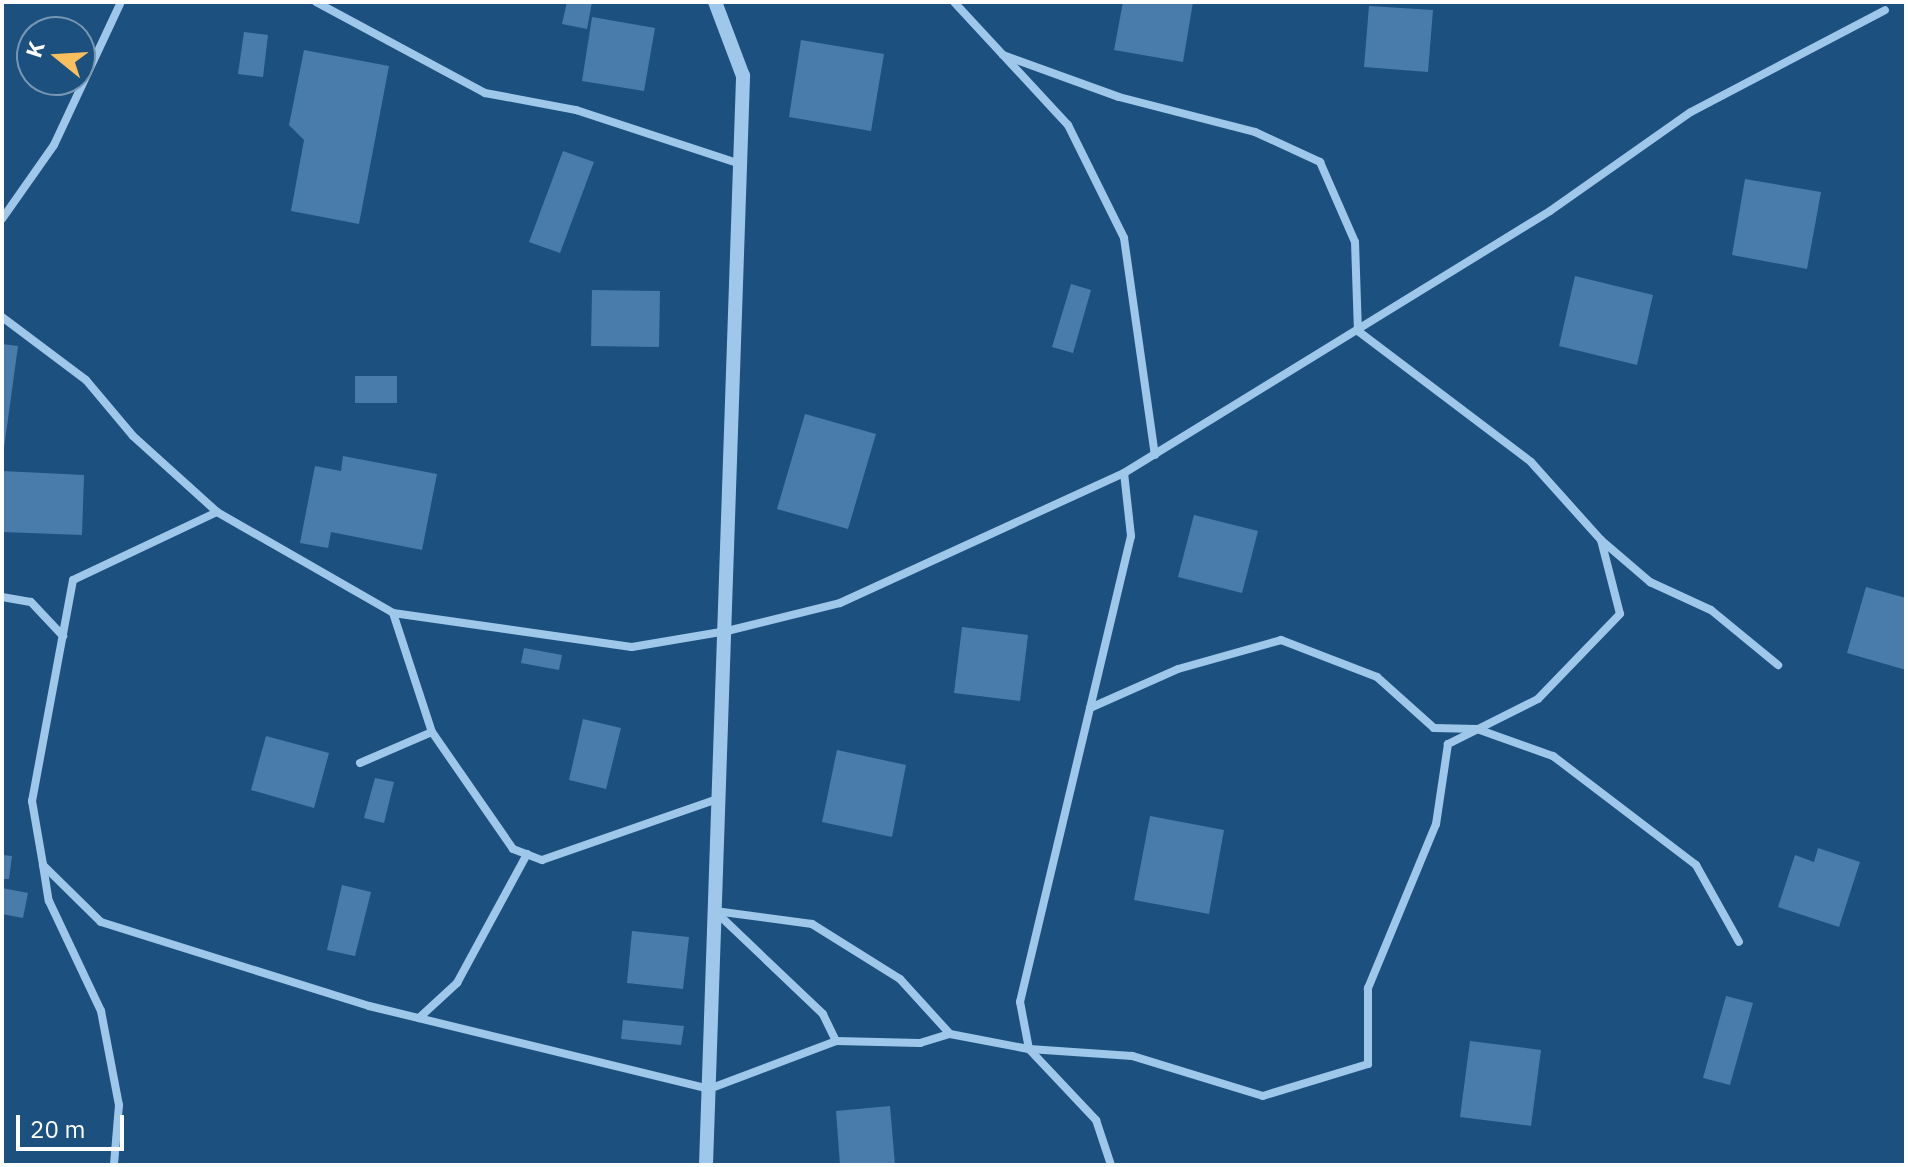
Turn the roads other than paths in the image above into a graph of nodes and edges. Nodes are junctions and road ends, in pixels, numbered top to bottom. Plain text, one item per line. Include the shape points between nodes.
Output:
1 (121, 2) edge
2 (316, 2) edge
3 (715, 2) edge
4 (954, 2) edge
5 (1885, 10) dead end
6 (1003, 55) junction
7 (740, 164) junction
8 (2, 219) edge
9 (2, 317) edge
10 (1358, 331) junction
11 (1155, 455) junction
12 (1124, 473) junction
13 (217, 512) junction
14 (1601, 540) junction
15 (2, 597) edge
16 (393, 613) junction
17 (727, 631) junction
18 (63, 636) junction
19 (1778, 665) dead end
20 (1090, 708) junction
21 (1477, 729) junction
22 (432, 732) junction
23 (360, 763) dead end
24 (722, 797) junction
25 (527, 854) junction
26 (43, 865) junction
27 (715, 911) junction
28 (1739, 942) dead end
29 (419, 1018) junction
30 (950, 1034) junction
31 (836, 1041) junction
32 (1029, 1049) junction
33 (709, 1089) junction
34 (114, 1165) edge
35 (706, 1165) edge
36 (1111, 1165) edge

1 - 8 street via 54,145
2 - 7 street via 485,93 576,110
3 - 7 street via 743,76
4 - 6 street
5 - 10 street via 1691,112 1550,211
6 - 10 street via 1119,97 1255,132 1320,162 1355,242
6 - 11 street via 1068,125 1124,238
7 - 17 street
9 - 13 street via 86,380 133,436
10 - 11 street
10 - 14 street via 1531,462
11 - 12 street
12 - 17 street via 840,603
12 - 20 street via 1131,536
13 - 16 street
13 - 18 street via 73,580
14 - 19 street via 1650,582 1711,610
14 - 21 street via 1620,614 1538,699
15 - 18 street via 31,602
16 - 17 street via 632,647
16 - 22 street
17 - 24 street
18 - 26 street via 32,801
20 - 21 street via 1178,669 1281,640 1377,677 1434,728
20 - 32 street via 1020,1002
21 - 28 street via 1553,756 1696,865
21 - 32 street via 1448,744 1436,824 1368,988 1368,1064 1263,1096 1132,1056
22 - 23 street
22 - 25 street via 513,849
24 - 25 street via 542,860
24 - 27 street
25 - 29 street via 457,983
26 - 29 street via 101,922
26 - 34 street via 49,901 101,1011 119,1105
27 - 30 street via 812,924 900,979
27 - 31 street via 823,1014
27 - 33 street
29 - 33 street
30 - 31 street via 920,1043
30 - 32 street
31 - 33 street
32 - 36 street via 1096,1120
33 - 35 street

